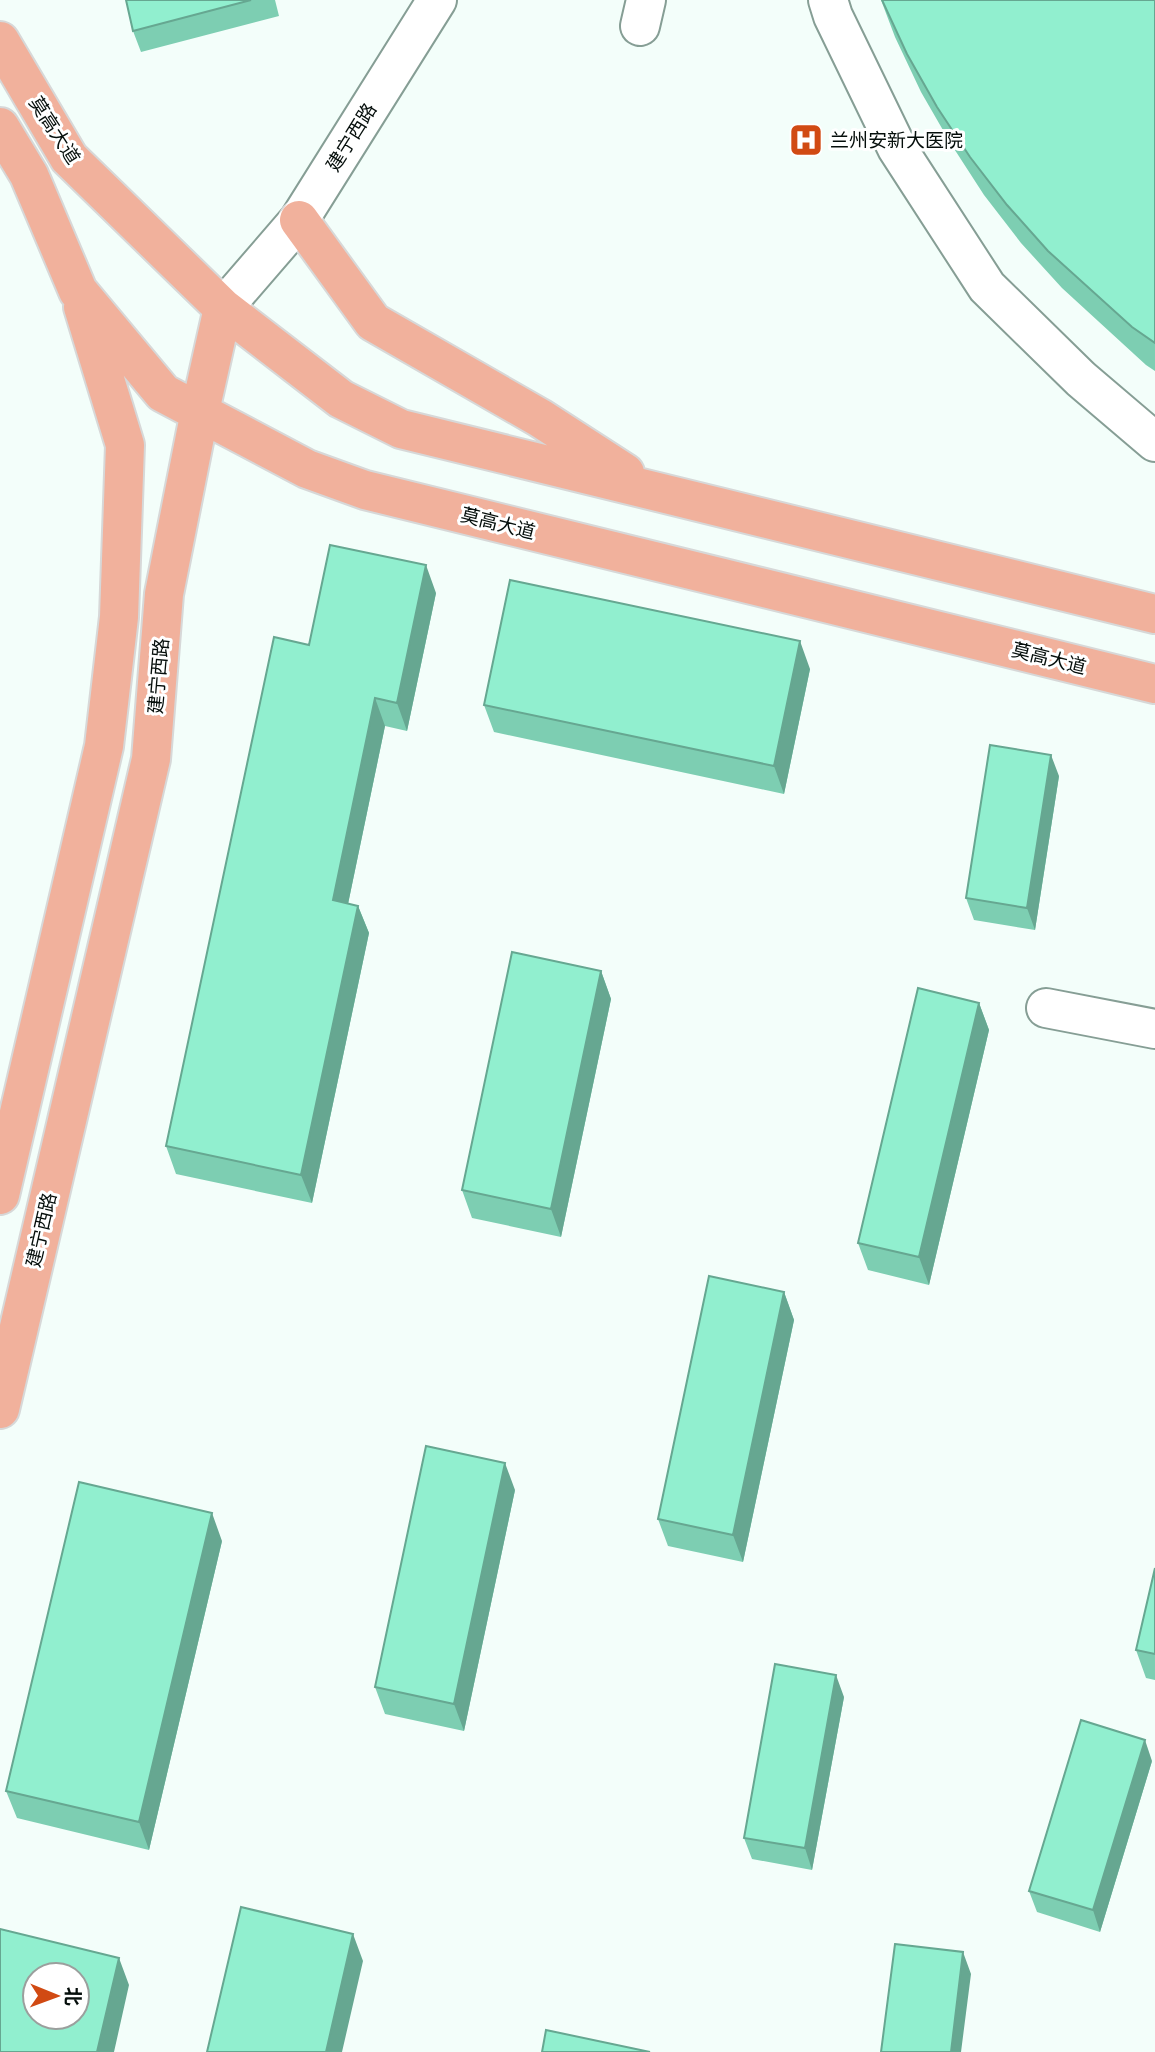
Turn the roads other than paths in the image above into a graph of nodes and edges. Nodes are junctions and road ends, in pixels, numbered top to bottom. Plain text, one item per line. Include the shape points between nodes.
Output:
1 (437, 0) edge
2 (828, 0) edge
3 (0, 41) edge
4 (0, 127) edge
5 (299, 220) junction
6 (78, 291) junction
7 (223, 308) junction
8 (163, 393) junction
9 (200, 411) junction
10 (1155, 442) edge
11 (125, 445) junction
12 (650, 490) junction
13 (1155, 614) edge
14 (1155, 684) edge
15 (1046, 1009) dead end
16 (1155, 1029) edge
17 (0, 1195) edge
18 (0, 1409) edge

1 - 5 street, 建宁西路
2 - 10 street via 897,148 987,287 1081,379
3 - 7 main road, 莫高大道 via 69,158
4 - 6 main road, 莫高大道 via 29,175
5 - 7 street, 建宁西路
5 - 12 main road via 373,322 540,418
6 - 8 main road, 莫高大道
6 - 11 main road
7 - 8 main road
7 - 9 main road, 建宁西路
7 - 12 main road, 莫高大道 via 341,399 401,429
8 - 9 main road, 莫高大道
8 - 11 main road
9 - 14 main road, 莫高大道 via 307,469 365,490
9 - 18 main road, 建宁西路 via 164,594 151,759
11 - 17 main road via 119,617 104,746
12 - 13 main road, 莫高大道
15 - 16 street

